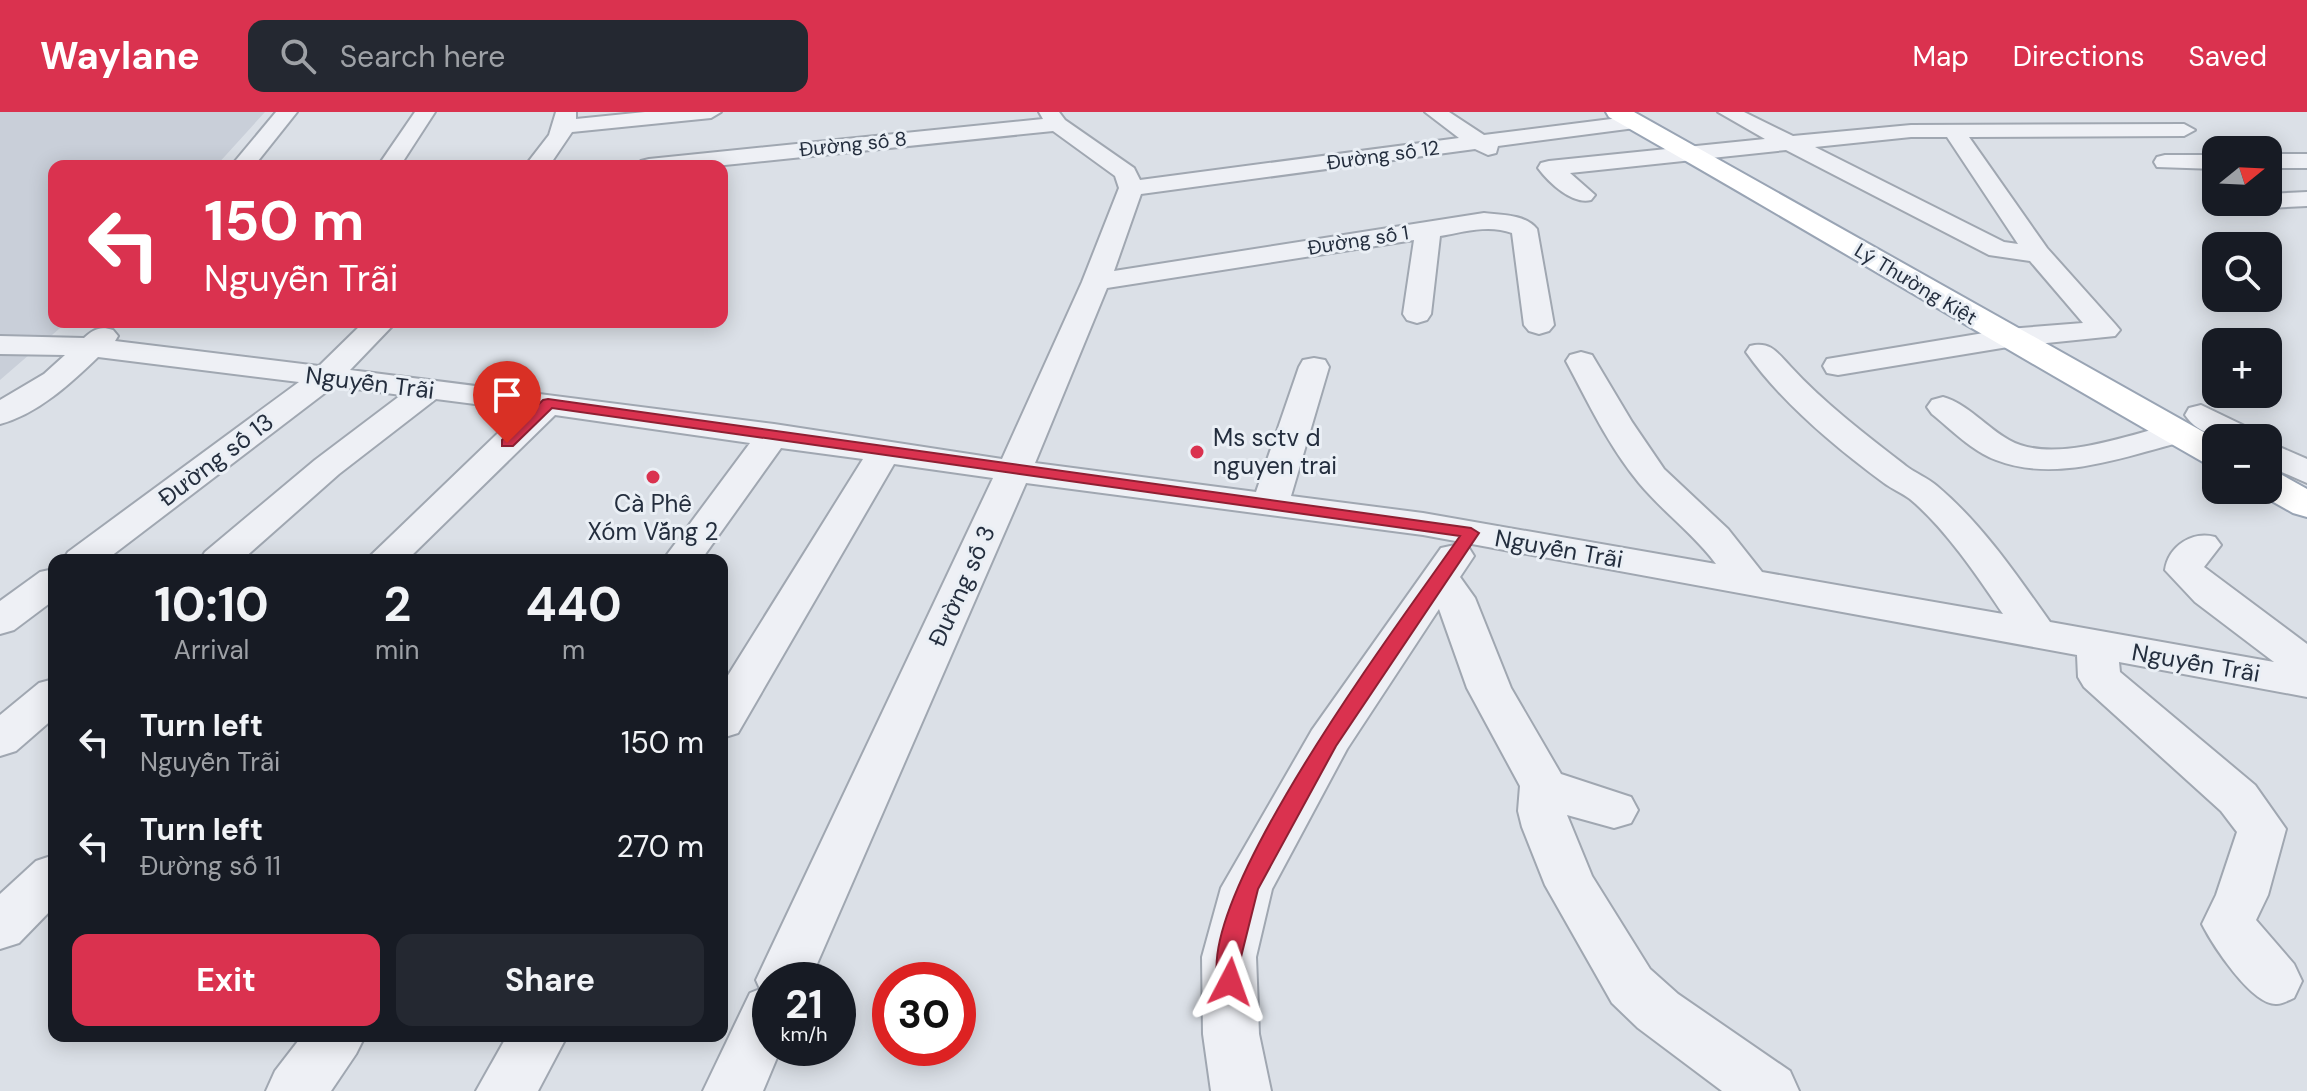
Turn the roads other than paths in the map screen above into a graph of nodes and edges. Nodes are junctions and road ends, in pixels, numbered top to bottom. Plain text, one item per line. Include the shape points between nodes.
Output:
1 (287, 112) edge
2 (425, 112) edge
3 (711, 112) edge
4 (1435, 112) edge
5 (1728, 112) edge
6 (1869, 112) edge
7 (2154, 112) edge
8 (1626, 117) edge
9 (1053, 118) edge
10 (1825, 118) dead end
11 (565, 119) edge
12 (1581, 128) junction
13 (1911, 131) junction
14 (1954, 132) junction
15 (1864, 137) junction
16 (1479, 141) junction
17 (1788, 142) junction
18 (1616, 149) dead end
19 (1689, 152) junction
20 (1500, 157) dead end
21 (247, 160) edge
22 (393, 160) edge
23 (542, 160) edge
24 (700, 160) edge
25 (2282, 161) edge
26 (2307, 161) edge
27 (2165, 162) dead end
28 (2202, 162) edge
29 (1131, 188) junction
30 (1583, 195) dead end
31 (2307, 199) edge
32 (2282, 200) edge
33 (1917, 207) junction
34 (1428, 229) junction
35 (2038, 254) junction
36 (1096, 282) junction
37 (1417, 314) dead end
38 (1539, 325) dead end
39 (375, 328) edge
40 (104, 334) edge
41 (2008, 338) junction
42 (0, 345) edge
43 (1761, 352) dead end
44 (1581, 361) dead end
45 (1838, 366) dead end
46 (1314, 367) dead end
47 (325, 378) junction
48 (428, 390) junction
49 (548, 404) junction
50 (1943, 407) dead end
51 (0, 414) edge
52 (2189, 424) junction
53 (2202, 427) edge
54 (774, 434) junction
55 (2202, 438) edge
56 (885, 451) junction
57 (2282, 460) edge
58 (1014, 471) junction
59 (2307, 473) edge
60 (2282, 491) edge
61 (1270, 504) junction
62 (2307, 505) edge
63 (1471, 533) junction
64 (2202, 545) dead end
65 (90, 554) edge
66 (226, 554) edge
67 (391, 554) edge
68 (686, 554) edge
69 (1440, 577) junction
70 (1751, 584) junction
71 (48, 585) edge
72 (0, 621) edge
73 (2038, 636) junction
74 (2097, 646) junction
75 (2307, 665) edge
76 (2307, 682) edge
77 (48, 699) edge
78 (728, 712) edge
79 (0, 740) edge
80 (1544, 786) junction
81 (1614, 810) dead end
82 (48, 881) edge
83 (0, 927) edge
84 (791, 962) edge
85 (2275, 981) dead end
86 (332, 1042) edge
87 (535, 1042) edge
88 (752, 1049) edge
89 (296, 1091) edge
90 (506, 1091) edge
91 (733, 1091) edge
92 (1241, 1091) edge
93 (1769, 1091) edge

1 - 21 street
2 - 22 street
3 - 11 street
4 - 16 street
5 - 17 street
6 - 13 street
7 - 14 street via 2192,134
8 - 12 street, Đường số 12
8 - 19 main road, Lý Thường Kiệt
9 - 24 street, Đường số 8
9 - 29 street via 1126,173
10 - 15 street
11 - 23 street via 555,146
12 - 16 street, Đường số 12
12 - 18 street
13 - 14 street
13 - 15 street
14 - 35 street
15 - 17 street
15 - 33 street via 1883,148
16 - 20 street
16 - 29 street, Đường số 12
17 - 19 street
17 - 33 street
19 - 30 street via 1548,169
19 - 41 main road, Lý Thường Kiệt
25 - 26 street
27 - 28 street
29 - 36 street, Đường số 3
31 - 32 street
33 - 35 street via 1998,249
34 - 36 street, Đường số 1
34 - 37 street
34 - 38 street, Đường số 1 via 1484,221 1522,226
35 - 41 street via 2105,330
36 - 58 street, Đường số 3
39 - 47 street, Đường số 13
40 - 42 street, Nguyễn Trãi
40 - 47 street, Nguyễn Trãi
40 - 51 street via 55,381
41 - 45 street
41 - 52 main road, Lý Thường Kiệt
43 - 73 street via 1832,423 1923,492 1986,560
44 - 70 street via 1652,476 1715,537
46 - 61 street
47 - 48 street, Nguyễn Trãi
47 - 65 street, Đường số 13
48 - 49 street, Nguyễn Trãi
48 - 66 street
49 - 54 street, Nguyễn Trãi
49 - 67 street
50 - 52 street via 1999,448 2028,458 2076,456
52 - 53 street
52 - 55 main road, Lý Thường Kiệt
54 - 56 street, Nguyễn Trãi
54 - 68 street
56 - 58 street, Nguyễn Trãi
56 - 78 street
57 - 59 street
58 - 61 street, Nguyễn Trãi
58 - 84 street, Đường số 3
60 - 62 main road
61 - 63 street, Nguyễn Trãi
63 - 69 street
63 - 70 street, Nguyễn Trãi
64 - 75 street via 2184,570
69 - 80 street via 1455,598 1489,688
69 - 92 street via 1328,742 1247,888 1229,957 1231,1034
70 - 73 street, Nguyễn Trãi
71 - 72 street
73 - 74 street, Nguyễn Trãi
74 - 76 street, Nguyễn Trãi
74 - 85 street via 2099,677 2238,798 2262,829 2228,924
77 - 79 street
80 - 81 street
80 - 93 street via 1542,811 1565,871 1631,986
82 - 83 street
86 - 89 street
87 - 90 street
88 - 91 street

